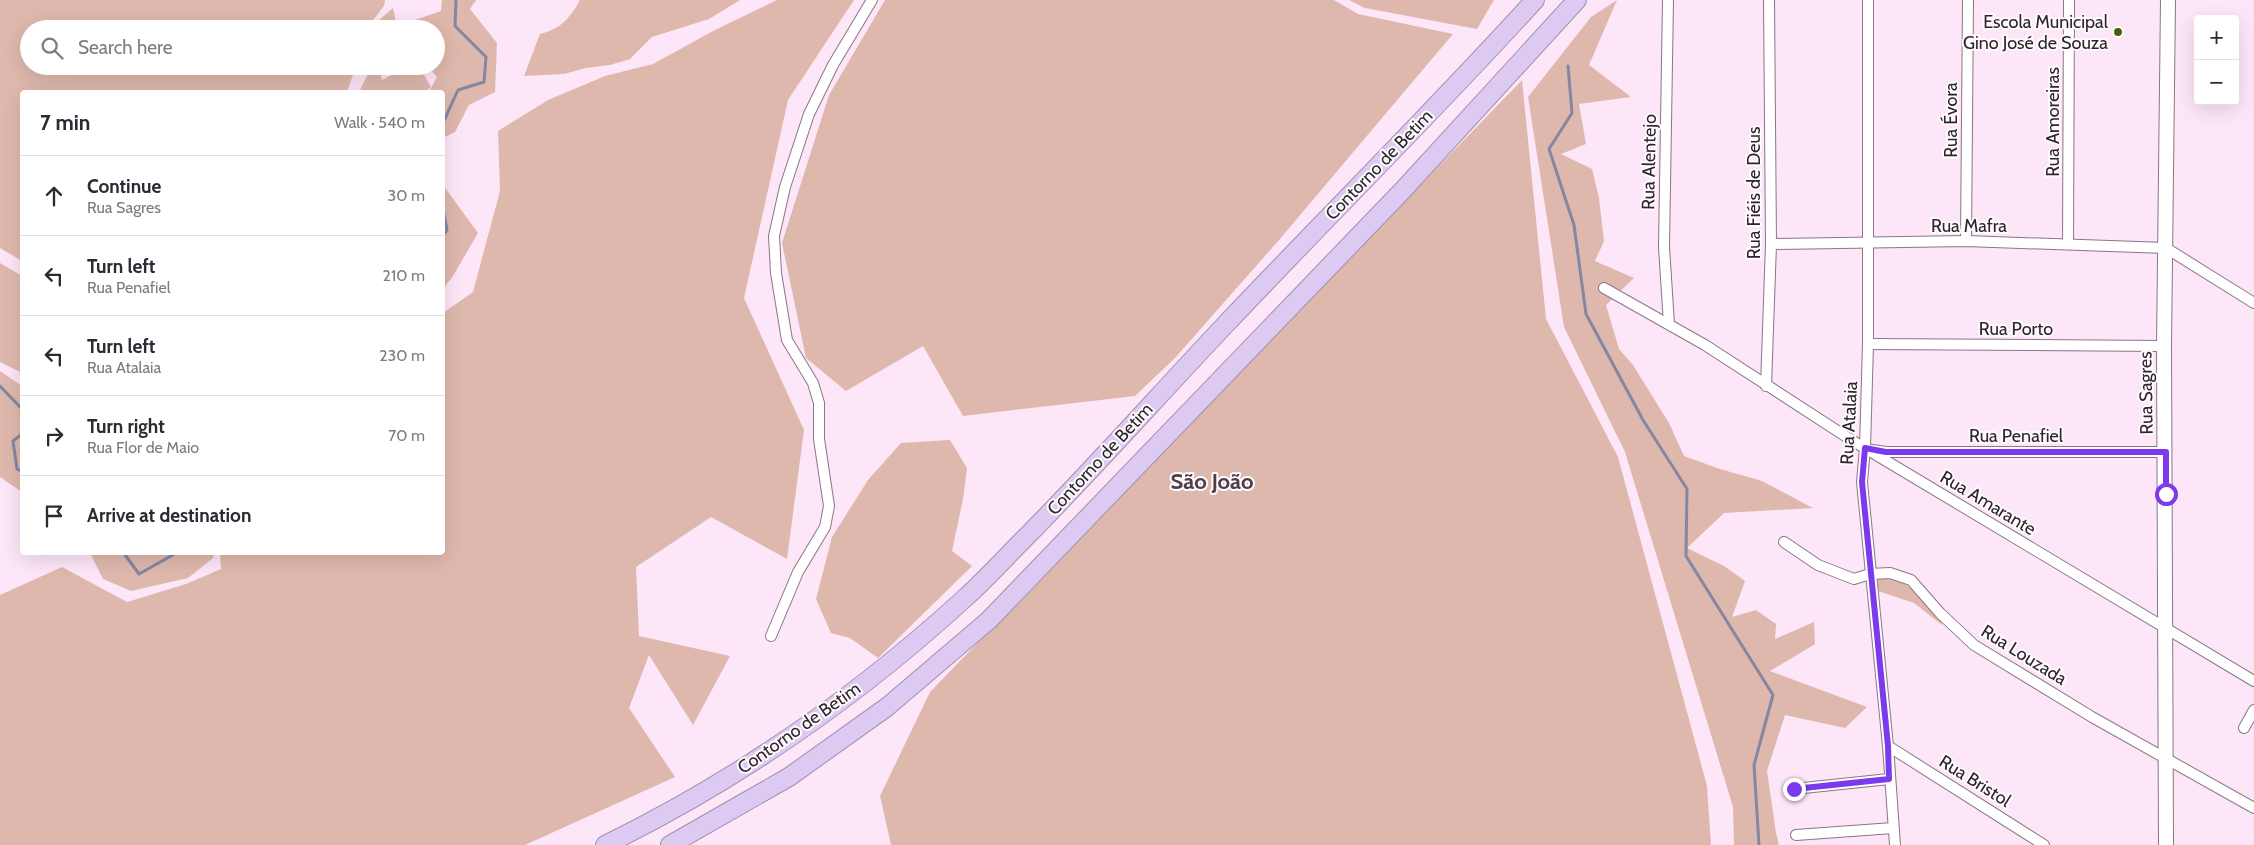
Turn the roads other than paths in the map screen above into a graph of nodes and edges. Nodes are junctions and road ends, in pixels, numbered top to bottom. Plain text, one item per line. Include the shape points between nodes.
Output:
1 (872, 0) edge
2 (1535, 0) edge
3 (1577, 0) edge
4 (1668, 0) edge
5 (1769, 0) edge
6 (1868, 0) edge
7 (1968, 0) edge
8 (2069, 0) edge
9 (2168, 0) edge
10 (1966, 241) junction
11 (1867, 243) junction
12 (1771, 244) junction
13 (2068, 244) junction
14 (2166, 248) junction
15 (1604, 288) dead end
16 (2254, 303) edge
17 (1669, 324) junction
18 (1868, 344) junction
19 (2164, 346) junction
20 (1766, 386) junction
21 (1865, 448) junction
22 (2166, 452) junction
23 (1784, 542) dead end
24 (1870, 574) junction
25 (2164, 627) junction
26 (771, 636) dead end
27 (2254, 681) edge
28 (2254, 710) edge
29 (2244, 728) dead end
30 (1888, 746) junction
31 (2165, 758) junction
32 (1889, 779) junction
33 (1794, 789) dead end
34 (2254, 808) edge
35 (1893, 828) junction
36 (2025, 832) junction
37 (1796, 835) dead end
38 (605, 845) edge
39 (670, 845) edge
40 (1894, 845) edge
41 (2026, 845) edge
42 (2044, 845) edge
43 (2166, 845) edge

1 - 26 street via 833,65 809,114 785,187 774,236 776,273 787,340 813,383 819,403 819,439 830,506 824,527 798,572
2 - 38 highway, Contorno de Betim via 966,597 864,684 768,752 656,820
3 - 39 highway, Contorno de Betim via 1396,197 989,620 887,707 789,777
4 - 17 street, Rua Alentejo via 1664,247
5 - 12 street, Rua Fiéis de Deus
6 - 11 street, Rua Atalaia
7 - 10 street, Rua Évora
8 - 13 street, Rua Amoreiras
9 - 14 street, Rua Sagres
10 - 11 street, Rua Mafra
10 - 13 street, Rua Mafra
11 - 12 street, Rua Mafra
11 - 18 street, Rua Atalaia
12 - 20 street, Rua Fiéis de Deus
13 - 14 street, Rua Mafra
14 - 16 street
14 - 19 street, Rua Sagres
15 - 17 street, Rua Amarante
17 - 20 street, Rua Amarante
18 - 19 street, Rua Porto
18 - 21 street, Rua Atalaia
19 - 22 street, Rua Sagres
20 - 21 street, Rua Amarante
21 - 22 street, Rua Penafiel via 1886,452
21 - 24 street, Rua Atalaia via 1862,482
21 - 25 street, Rua Amarante
22 - 25 street, Rua Sagres
23 - 24 street, Rua Louzada via 1818,565 1854,579
24 - 30 street, Rua Atalaia
24 - 31 street, Rua Louzada via 1890,573 1911,580 1974,645
25 - 27 street, Rua Amarante
25 - 31 street, Rua Sagres
28 - 29 street
30 - 32 street, Rua Atalaia
30 - 36 street, Rua Bristol
31 - 34 street, Rua Louzada
31 - 43 street, Rua Sagres
32 - 33 street
32 - 35 street, Rua Atalaia
35 - 37 street
35 - 40 street, Rua Atalaia
36 - 41 street
36 - 42 street, Rua Bristol

